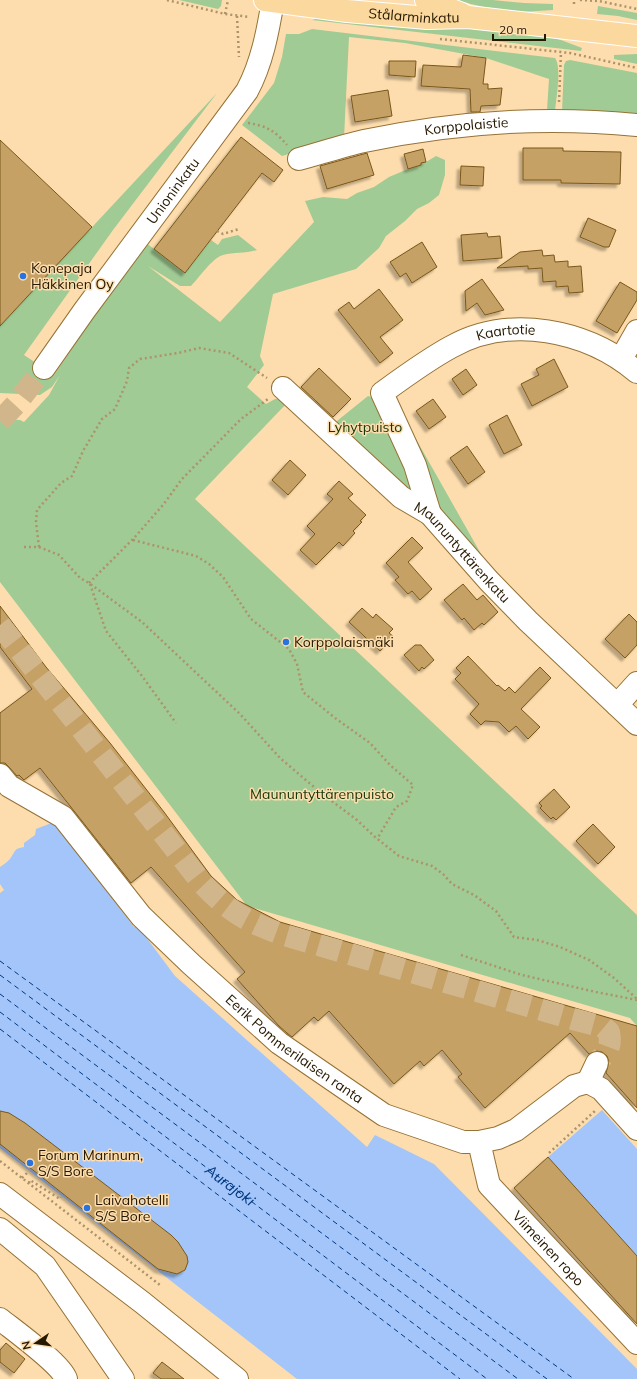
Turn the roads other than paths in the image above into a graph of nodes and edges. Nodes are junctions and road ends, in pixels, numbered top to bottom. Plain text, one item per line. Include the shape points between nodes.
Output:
1 (271, 0) edge
2 (426, 0) edge
3 (468, 17) junction
4 (637, 36) edge
5 (637, 125) edge
6 (299, 159) dead end
7 (637, 332) edge
8 (629, 366) edge
9 (44, 368) tunnel mouth
10 (283, 388) road end
11 (430, 514) junction
12 (637, 683) edge
13 (617, 705) junction
14 (637, 724) edge
15 (0, 775) edge
16 (637, 1128) edge
17 (479, 1142) junction
18 (0, 1194) edge
19 (0, 1230) edge
20 (0, 1320) edge
21 (637, 1343) edge
22 (66, 1379) edge
23 (123, 1379) edge
24 (237, 1379) edge

1 - 3 main road, Stålarminkatu via 347,11 427,18
1 - 9 street, Unioninkatu via 260,61 248,91
2 - 3 main road, Stålarminkatu
3 - 4 main road, Stålarminkatu
5 - 6 street, Korppolaistie via 558,120 506,121 399,134
7 - 8 street
8 - 11 street, Kaartotie via 580,339 528,330 501,331 481,334 452,346 382,393 415,465
10 - 11 street, Maununtyttärenkatu via 401,497
11 - 13 street, Maununtyttärenkatu via 534,627
12 - 13 street
13 - 14 street, Maununtyttärenkatu
15 - 17 street, Eerik Pommerilaisen ranta via 9,786 63,817 141,916 279,1043 384,1115 463,1142
16 - 17 street, Eerik Pommerilaisen ranta via 601,1089 593,1072 516,1130 498,1138
17 - 21 street, Viimeinen ropo via 489,1185
18 - 24 street via 143,1303
19 - 23 street via 45,1266
20 - 22 street via 47,1357

